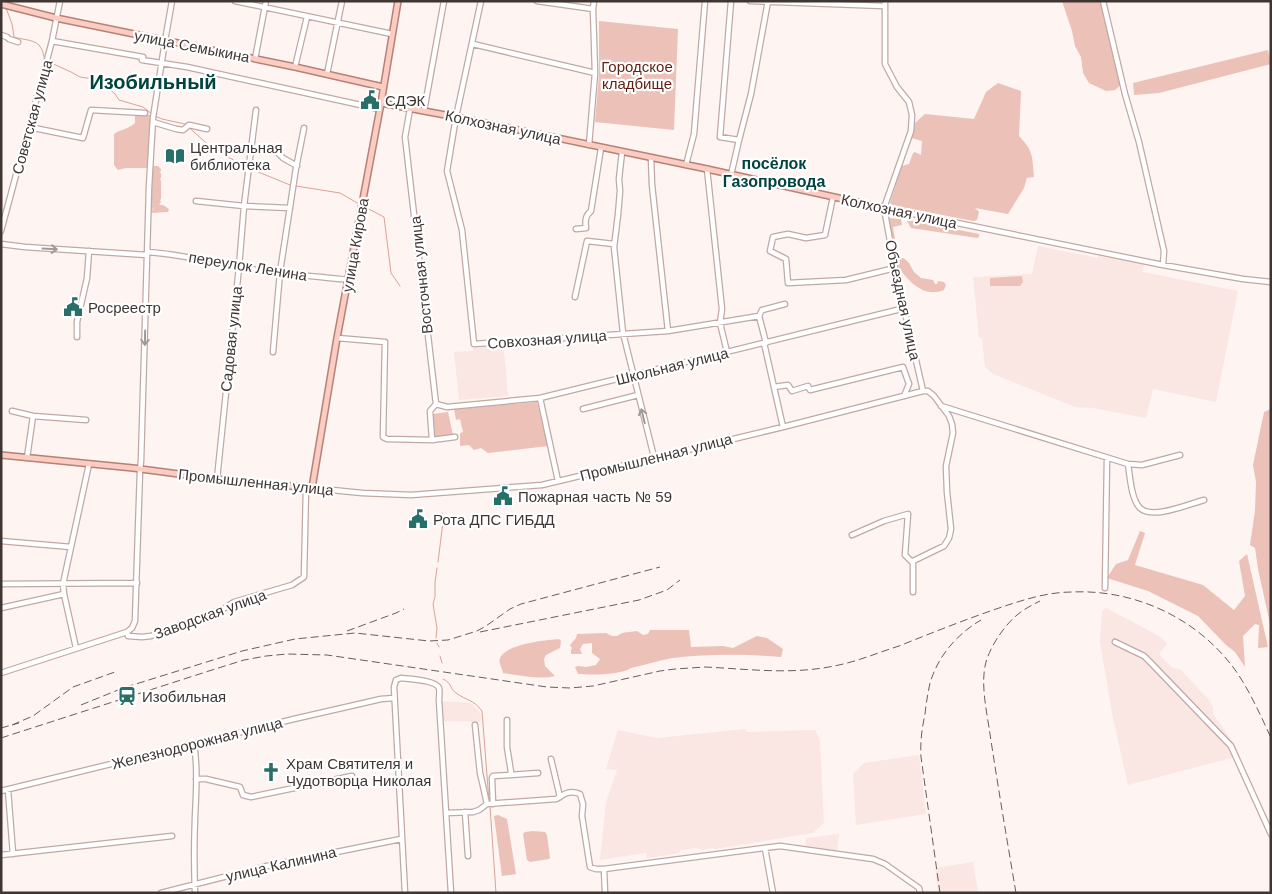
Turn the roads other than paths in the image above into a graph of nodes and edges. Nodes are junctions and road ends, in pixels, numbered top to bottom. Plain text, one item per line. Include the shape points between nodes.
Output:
1 (60, 1) edge
2 (172, 1) edge
3 (235, 1) edge
4 (342, 1) edge
5 (398, 1) edge
6 (444, 1) edge
7 (481, 1) edge
8 (537, 1) edge
9 (594, 1) edge
10 (705, 1) edge
11 (731, 1) edge
12 (750, 1) edge
13 (768, 1) edge
14 (1103, 1) edge
15 (781, 2) edge
16 (805, 2) edge
17 (846, 3) edge
18 (885, 3) edge
19 (1, 4) edge
20 (266, 4) edge
21 (593, 9) junction
22 (307, 17) junction
23 (56, 18) junction
24 (337, 22) junction
25 (392, 34) junction
26 (1, 35) edge
27 (52, 41) junction
28 (165, 41) junction
29 (18, 42) dead end
30 (473, 44) junction
31 (255, 58) junction
32 (162, 62) junction
33 (296, 67) junction
34 (595, 73) junction
35 (327, 74) junction
36 (383, 87) junction
37 (380, 106) junction
38 (410, 109) junction
39 (256, 110) dead end
40 (424, 111) junction
41 (145, 113) dead end
42 (456, 117) junction
43 (154, 118) junction
44 (30, 127) junction
45 (304, 128) dead end
46 (207, 129) dead end
47 (739, 140) junction
48 (589, 145) junction
49 (601, 148) junction
50 (277, 152) dead end
51 (622, 152) junction
52 (651, 158) junction
53 (686, 165) junction
54 (297, 166) junction
55 (708, 170) junction
56 (731, 175) junction
57 (833, 197) junction
58 (196, 201) dead end
59 (244, 206) junction
60 (290, 208) junction
61 (884, 208) junction
62 (576, 229) dead end
63 (1, 232) edge
64 (1, 244) edge
65 (614, 244) junction
66 (90, 251) junction
67 (147, 253) junction
68 (1163, 265) junction
69 (239, 267) junction
70 (896, 268) junction
71 (280, 272) junction
72 (349, 280) junction
73 (1271, 282) edge
74 (575, 297) dead end
75 (785, 304) dead end
76 (905, 308) junction
77 (760, 316) junction
78 (720, 324) junction
79 (668, 330) junction
80 (623, 333) junction
81 (77, 337) dead end
82 (337, 338) junction
83 (765, 343) junction
84 (272, 352) dead end
85 (727, 352) junction
86 (633, 375) junction
87 (774, 387) junction
88 (923, 391) junction
89 (638, 395) junction
90 (904, 396) junction
91 (540, 398) junction
92 (436, 404) junction
93 (941, 406) junction
94 (583, 409) dead end
95 (12, 411) dead end
96 (33, 416) junction
97 (86, 420) dead end
98 (782, 427) junction
99 (455, 437) dead end
100 (432, 440) junction
101 (1, 455) edge
102 (1180, 455) dead end
103 (654, 457) junction
104 (27, 458) junction
105 (1107, 458) junction
106 (89, 464) junction
107 (1128, 464) junction
108 (140, 470) junction
109 (217, 479) junction
110 (558, 481) junction
111 (309, 488) junction
112 (1204, 500) dead end
113 (852, 535) dead end
114 (1, 541) edge
115 (71, 547) junction
116 (913, 563) junction
117 (304, 578) joint
118 (137, 583) junction
119 (1, 584) edge
120 (64, 584) junction
121 (1105, 588) dead end
122 (913, 592) dead end
123 (64, 594) junction
124 (1, 608) edge
125 (127, 632) junction
126 (1115, 642) dead end
127 (76, 648) junction
128 (1, 673) edge
129 (394, 698) junction
130 (507, 720) dead end
131 (476, 725) dead end
132 (194, 744) junction
133 (551, 759) dead end
134 (538, 773) dead end
135 (510, 775) junction
136 (352, 776) dead end
137 (196, 779) junction
138 (8, 790) junction
139 (1, 791) edge
140 (560, 797) junction
141 (487, 804) junction
142 (493, 804) junction
143 (446, 812) junction
144 (465, 812) junction
145 (1271, 834) edge
146 (172, 836) dead end
147 (401, 838) junction
148 (765, 848) junction
149 (13, 854) junction
150 (1, 855) edge
151 (468, 856) dead end
152 (604, 870) junction
153 (195, 884) junction
154 (161, 893) edge
155 (195, 893) edge
156 (405, 893) edge
157 (451, 893) edge
158 (605, 893) edge
159 (772, 893) edge
160 (920, 893) edge

1 - 23 street, Советская улица
2 - 28 street
3 - 20 street
4 - 24 street
5 - 25 main road, улица Кирова
6 - 40 street
7 - 30 street
8 - 21 street
9 - 21 street
10 - 53 street via 694,134
11 - 47 street via 720,136
12 - 13 street
13 - 15 street
13 - 47 street
14 - 68 street via 1164,251
15 - 16 street
16 - 17 street
17 - 18 street
18 - 61 street via 885,64 908,102 912,115 910,132
19 - 23 main road, улица Семыкина
20 - 22 street
20 - 31 street
21 - 34 street
22 - 24 street
22 - 33 street
23 - 27 street, Советская улица
23 - 28 main road, улица Семыкина
24 - 25 street
24 - 35 street
25 - 36 main road, улица Кирова
26 - 29 street
27 - 32 street, Колхозная улица
27 - 44 street, Советская улица
28 - 31 main road, улица Семыкина
28 - 32 street
30 - 34 street
30 - 42 street
31 - 33 main road, улица Семыкина
32 - 37 street, Колхозная улица
32 - 43 street
33 - 35 main road, улица Семыкина
34 - 48 street
35 - 36 main road, улица Семыкина
36 - 37 main road, улица Кирова
37 - 38 main road, Колхозная улица
37 - 72 main road, улица Кирова
38 - 40 main road, Колхозная улица
38 - 92 street, Восточная улица via 407,151
39 - 59 street, Садовая улица
40 - 42 main road, Колхозная улица
41 - 44 street via 91,110 83,138
42 - 48 main road, Колхозная улица
42 - 80 street, Совхозная улица via 447,171 462,230 474,344
43 - 46 street via 176,129 182,130 187,126
43 - 67 street
44 - 63 street, Советская улица
45 - 54 street
47 - 56 street
48 - 49 main road, Колхозная улица
49 - 51 main road, Колхозная улица
49 - 62 street via 586,228
50 - 54 street
51 - 52 main road, Колхозная улица
51 - 65 street
52 - 53 main road, Колхозная улица
52 - 79 street
53 - 55 main road, Колхозная улица
54 - 60 street
55 - 56 main road, Колхозная улица
55 - 78 street via 722,309
56 - 57 main road, Колхозная улица
57 - 61 main road, Колхозная улица
57 - 70 street via 825,235 773,237 770,251 786,259 788,283 846,280
58 - 59 street
59 - 60 street
59 - 69 street, Садовая улица
60 - 71 street
61 - 68 street, Колхозная улица
61 - 70 street, Объездная улица
64 -> 66 street, переулок Ленина
65 - 74 street via 587,241
65 - 80 street
66 - 67 street, переулок Ленина
66 - 81 street
67 - 69 street, переулок Ленина via 166,253
67 -> 108 street
68 - 73 street, Колхозная улица
69 - 71 street, переулок Ленина
69 - 109 street, Садовая улица
70 - 76 street, Объездная улица
71 - 72 street, переулок Ленина
71 - 84 street
72 - 82 main road, улица Кирова
75 - 77 street, Совхозная улица via 762,310
76 - 83 street, Школьная улица
76 - 88 street, Объездная улица
77 - 78 street, Совхозная улица
77 - 83 street
78 - 79 street, Совхозная улица
78 - 85 street
79 - 80 street, Совхозная улица
80 - 86 street
82 - 100 street via 385,342 383,436 387,439
82 - 111 main road, улица Кирова
83 - 85 street, Школьная улица
83 - 87 street
85 - 86 street, Школьная улица
86 - 89 street
86 - 91 street, Школьная улица
87 - 90 street via 788,385 792,391 808,386 810,390 903,367 908,384
87 - 98 street
88 - 90 street, Промышленная улица
88 - 93 street via 928,391
89 - 94 street
103 -> 89 street
90 - 98 street, Промышленная улица
91 - 92 street, Школьная улица via 447,407
91 - 110 street
92 - 100 street, Восточная улица via 430,411
93 - 105 street
93 - 116 street via 952,424 946,466 950,538 944,546
95 - 96 street
96 - 97 street
96 - 104 street
98 - 103 street, Промышленная улица
99 - 100 street
101 - 104 main road, Промышленная улица
102 - 107 street via 1142,465
103 - 110 street, Промышленная улица
104 - 106 main road, Промышленная улица
105 - 107 street
105 - 121 street
106 - 108 main road, Промышленная улица
106 - 115 street
107 - 112 street via 1133,492 1140,508 1145,511 1157,513
108 - 109 main road, Промышленная улица
108 - 118 street
109 - 111 main road, Промышленная улица
110 - 111 street, Промышленная улица via 411,495
111 - 117 street, улица Кирова
113 - 116 street via 908,514 905,555
114 - 115 street
115 - 120 street
116 - 122 street
117 - 125 street, Заводская улица via 150,636 128,636
118 - 120 street
118 - 125 street via 135,621
119 - 120 street
120 - 123 street
123 - 124 street
123 - 127 street
125 - 127 street, Заводская улица
126 - 145 street via 1144,656 1230,746
127 - 128 street, Заводская улица
129 - 132 street, Железнодорожная улица via 294,718
129 - 143 street via 396,680 401,678 432,682 440,690
129 - 147 street
130 - 135 street
131 - 141 street via 480,773
132 - 137 street
132 - 138 street, Железнодорожная улица
133 - 140 street
134 - 135 street
135 - 142 street via 492,778
136 - 137 street via 251,797 243,795 240,787
137 - 153 street
138 - 139 street, Железнодорожная улица
138 - 149 street
140 - 142 street
140 - 152 street via 566,793 580,794 590,867
141 - 142 street
141 - 144 street via 479,810
143 - 144 street
143 - 157 street
144 - 151 street
146 - 149 street
147 - 153 street, улица Калинина
147 - 156 street
148 - 152 street
148 - 159 street
148 - 160 street via 780,846 873,858 919,888
149 - 150 street
152 - 158 street
153 - 154 street, улица Калинина
153 - 155 street

